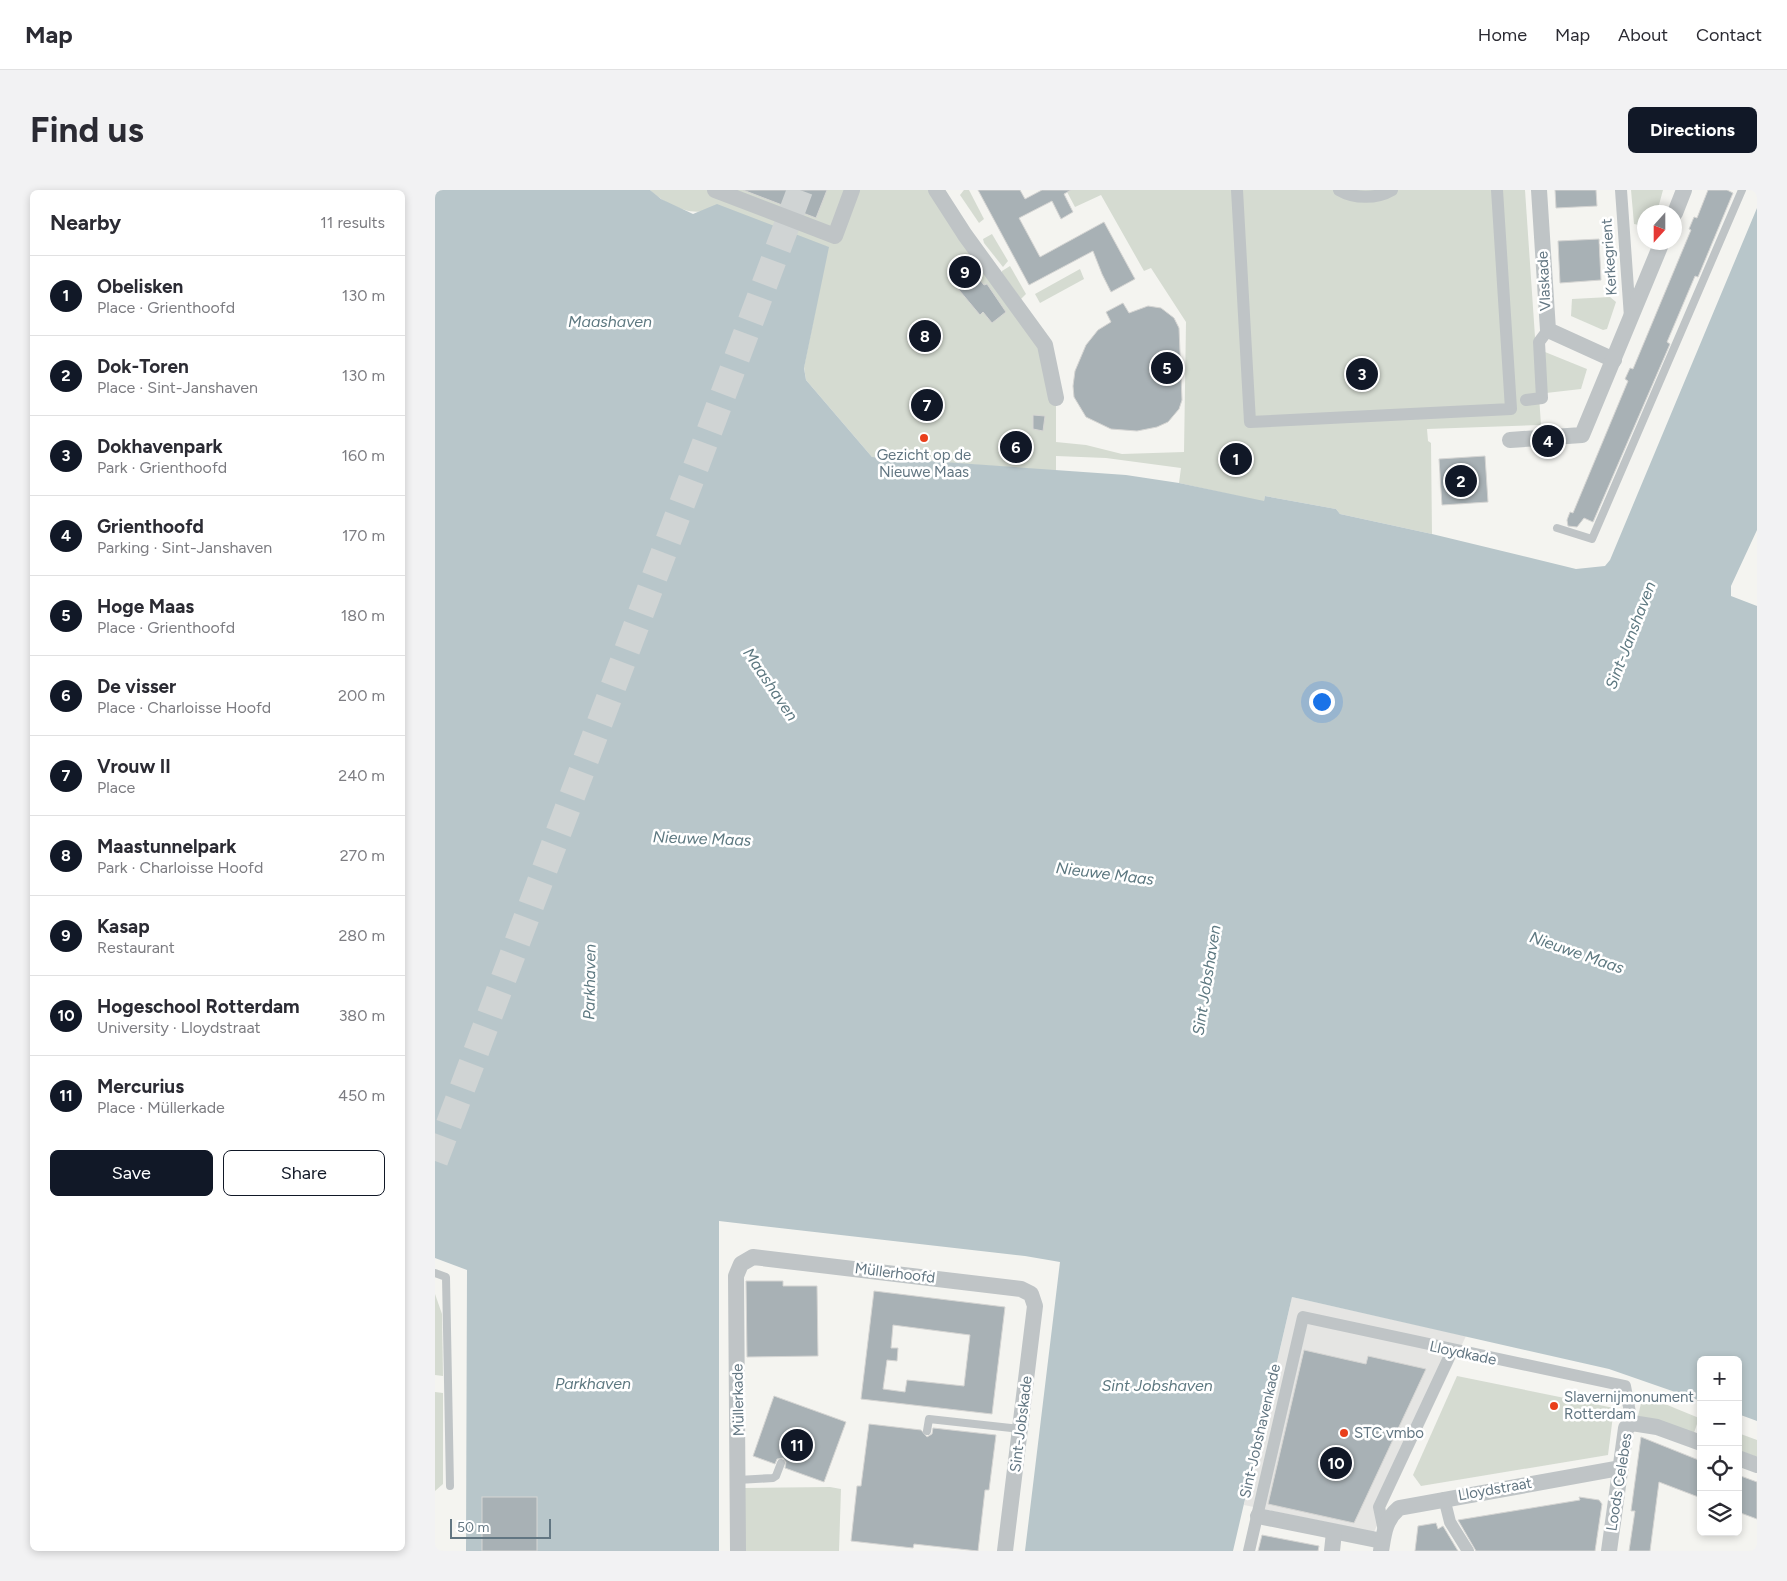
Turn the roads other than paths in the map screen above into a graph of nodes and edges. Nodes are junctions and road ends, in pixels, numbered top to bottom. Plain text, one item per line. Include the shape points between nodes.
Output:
1 (715, 190) edge
2 (852, 190) edge
3 (936, 190) edge
4 (1237, 190) edge
5 (1339, 190) edge
6 (1393, 190) edge
7 (1497, 190) edge
8 (1539, 190) edge
9 (1621, 190) edge
10 (1684, 190) edge
11 (1742, 190) edge
12 (1678, 205) edge
13 (1660, 250) edge
14 (1630, 322) junction
15 (1548, 330) junction
16 (1614, 360) junction
17 (1056, 398) dead end
18 (1526, 400) dead end
19 (1510, 440) dead end
20 (1557, 528) dead end
21 (753, 1257) joint
22 (435, 1273) edge
23 (1033, 1297) joint
24 (1303, 1317) joint
25 (1452, 1351) junction
26 (1625, 1386) joint
27 (1632, 1423) junction
28 (1020, 1429) junction
29 (927, 1431) dead end
30 (1697, 1442) edge
31 (1742, 1459) edge
32 (781, 1463) dead end
33 (1757, 1465) edge
34 (1620, 1468) junction
35 (738, 1480) junction
36 (450, 1486) dead end
37 (1444, 1498) junction
38 (1257, 1516) junction
39 (1334, 1532) junction
40 (1382, 1541) edge
41 (738, 1551) edge
42 (1005, 1551) edge
43 (1249, 1551) edge
44 (1332, 1551) edge
45 (1468, 1551) edge
46 (1609, 1551) edge

1 - 2 street via 835,236
3 - 17 street via 1045,345
4 - 7 street via 1250,422 1511,408
5 - 6 street via 1348,195 1368,196
8 - 15 street, Vlaskade
9 - 14 street, Kerkegrient
10 - 12 street
11 - 20 lane via 1592,539
13 - 14 street
14 - 16 street
15 - 16 street, Vlaskade
15 - 18 street via 1539,342 1543,398
16 - 19 street via 1582,435
21 - 23 street, Müllerhoofd via 1024,1290
21 - 35 street, Müllerkade via 741,1264 736,1276
22 - 36 lane via 447,1277
23 - 28 street, Sint-Jobskade via 1035,1306
24 - 25 street, Lloydkade
24 - 38 street, Sint-Jobshavenkade
25 - 26 street, Lloydkade
25 - 40 street via 1379,1507
26 - 27 street, Loods Celebes
27 - 30 street via 1657,1427
27 - 34 street, Loods Celebes via 1625,1430
28 - 29 lane via 929,1419
28 - 42 street, Sint-Jobskade
31 - 33 street
32 - 35 lane via 773,1478
34 - 37 street, Lloydstraat
34 - 46 street, Loods Celebes
35 - 41 street, Müllerkade
37 - 40 street, Lloydstraat via 1399,1508 1389,1518
37 - 45 street via 1450,1522
38 - 39 street
38 - 43 street, Sint-Jobshavenkade
39 - 40 street
39 - 44 street

